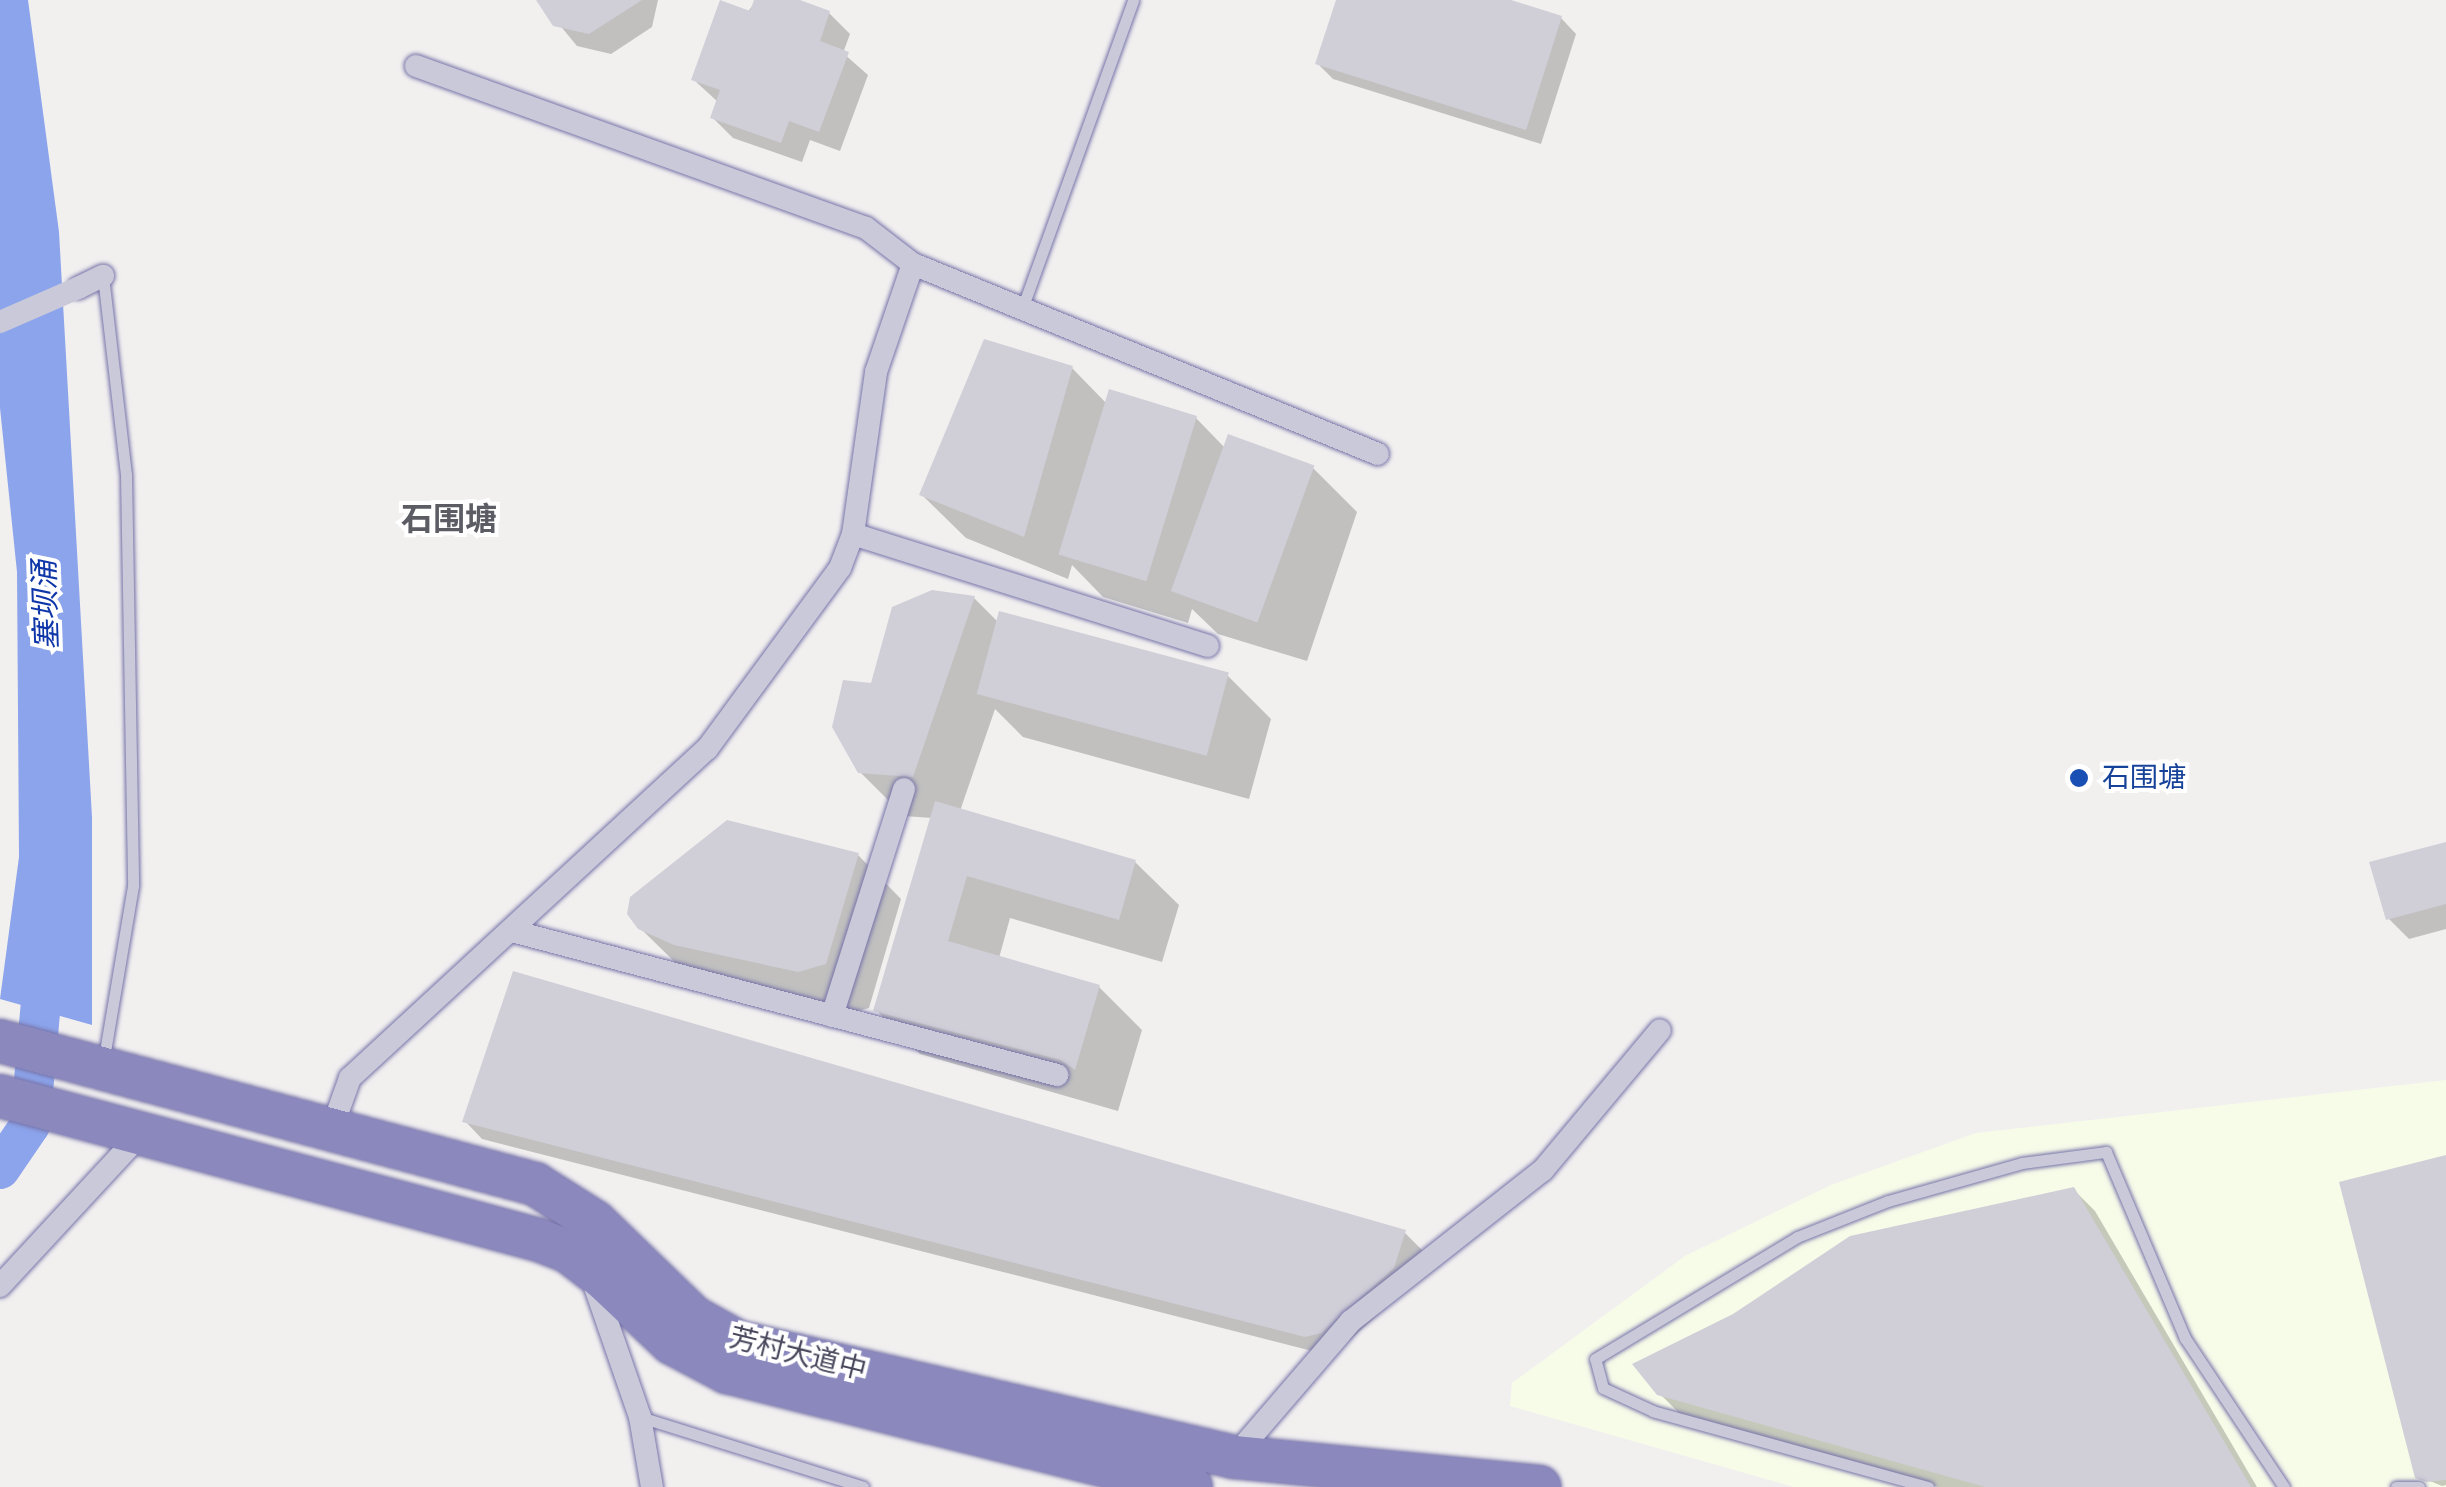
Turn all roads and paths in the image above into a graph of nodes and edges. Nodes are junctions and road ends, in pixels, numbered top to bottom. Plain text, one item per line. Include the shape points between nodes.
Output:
1 (1134, 0) edge
2 (416, 66) dead end
3 (913, 264) junction
4 (103, 276) joint
5 (1022, 309) junction
6 (0, 322) edge
7 (1378, 454) dead end
8 (853, 534) junction
9 (1208, 646) dead end
10 (904, 789) dead end
11 (512, 931) junction
12 (832, 1016) junction
13 (1660, 1030) dead end
14 (0, 1041) edge
15 (100, 1070) junction
16 (1057, 1075) dead end
17 (0, 1096) edge
18 (331, 1131) junction
19 (141, 1134) junction
20 (0, 1286) edge
21 (596, 1287) dead end
22 (640, 1416) junction
23 (1234, 1457) junction
24 (1185, 1486) edge
25 (652, 1487) edge
26 (863, 1487) edge
27 (1540, 1487) edge
28 (1928, 1487) edge
29 (2284, 1487) edge
30 (2396, 1487) edge
31 (2420, 1487) edge

1 - 5 lane
2 - 3 street via 866,228
3 - 5 street
3 - 8 street via 876,372
4 - 6 street, bridge
4 - 15 lane via 126,475 133,886
5 - 7 street
8 - 9 street
8 - 11 street via 840,568 707,749
10 - 12 street
11 - 12 street
11 - 18 street via 350,1078
12 - 16 street
13 - 23 street via 1542,1170 1350,1321
14 - 15 highway, 芳村大道中
15 - 18 highway, 芳村大道中
17 - 19 highway, 芳村大道中
18 - 23 highway, 芳村大道中 via 535,1184 568,1200 667,1297 738,1342
19 - 20 street
19 - 24 highway, 芳村大道中 via 568,1251 672,1343 726,1372
21 - 22 street
22 - 25 street
22 - 26 lane
23 - 27 highway, 芳村大道中
28 - 29 lane via 1652,1411 1603,1388 1595,1358 1798,1238 1888,1201 2022,1163 2106,1152 2185,1338
30 - 31 lane

